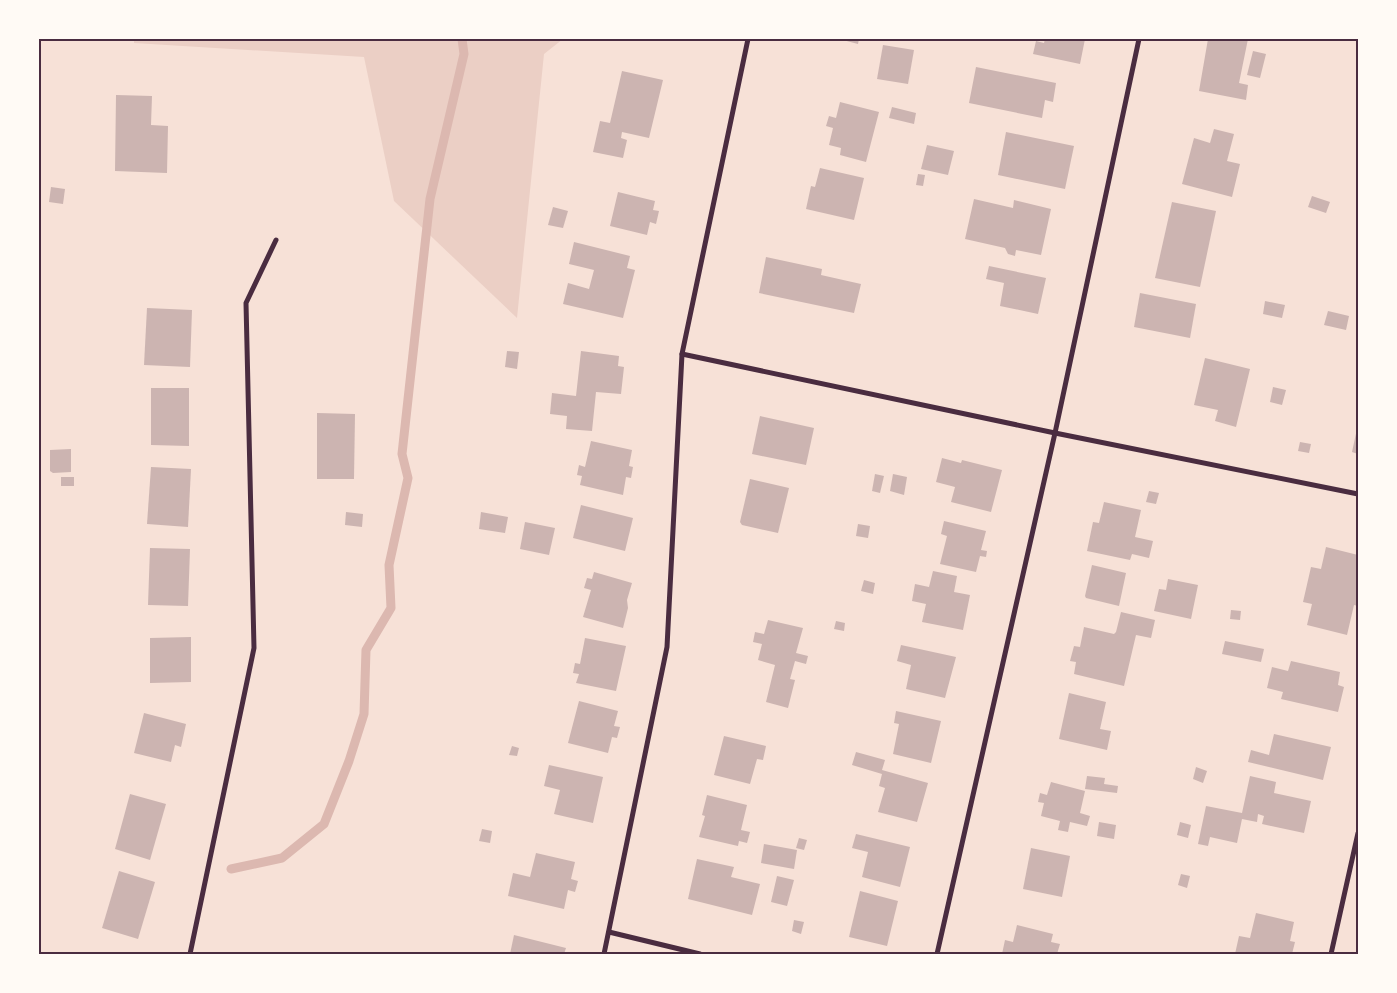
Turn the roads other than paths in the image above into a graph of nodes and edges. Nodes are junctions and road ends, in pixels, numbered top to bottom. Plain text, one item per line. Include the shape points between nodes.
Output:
1 (748, 39) edge
2 (1139, 39) edge
3 (276, 240) dead end
4 (682, 354) junction
5 (1055, 433) junction
6 (1358, 494) edge
7 (1358, 833) edge
8 (609, 932) junction
9 (190, 954) edge
10 (604, 954) edge
11 (700, 954) edge
12 (937, 954) edge
13 (1331, 954) edge

1 - 4 street
2 - 5 street
3 - 9 street via 246,302 254,648
4 - 5 street
4 - 8 street via 667,647
5 - 6 street
5 - 12 street
7 - 13 street
8 - 10 street
8 - 11 street

